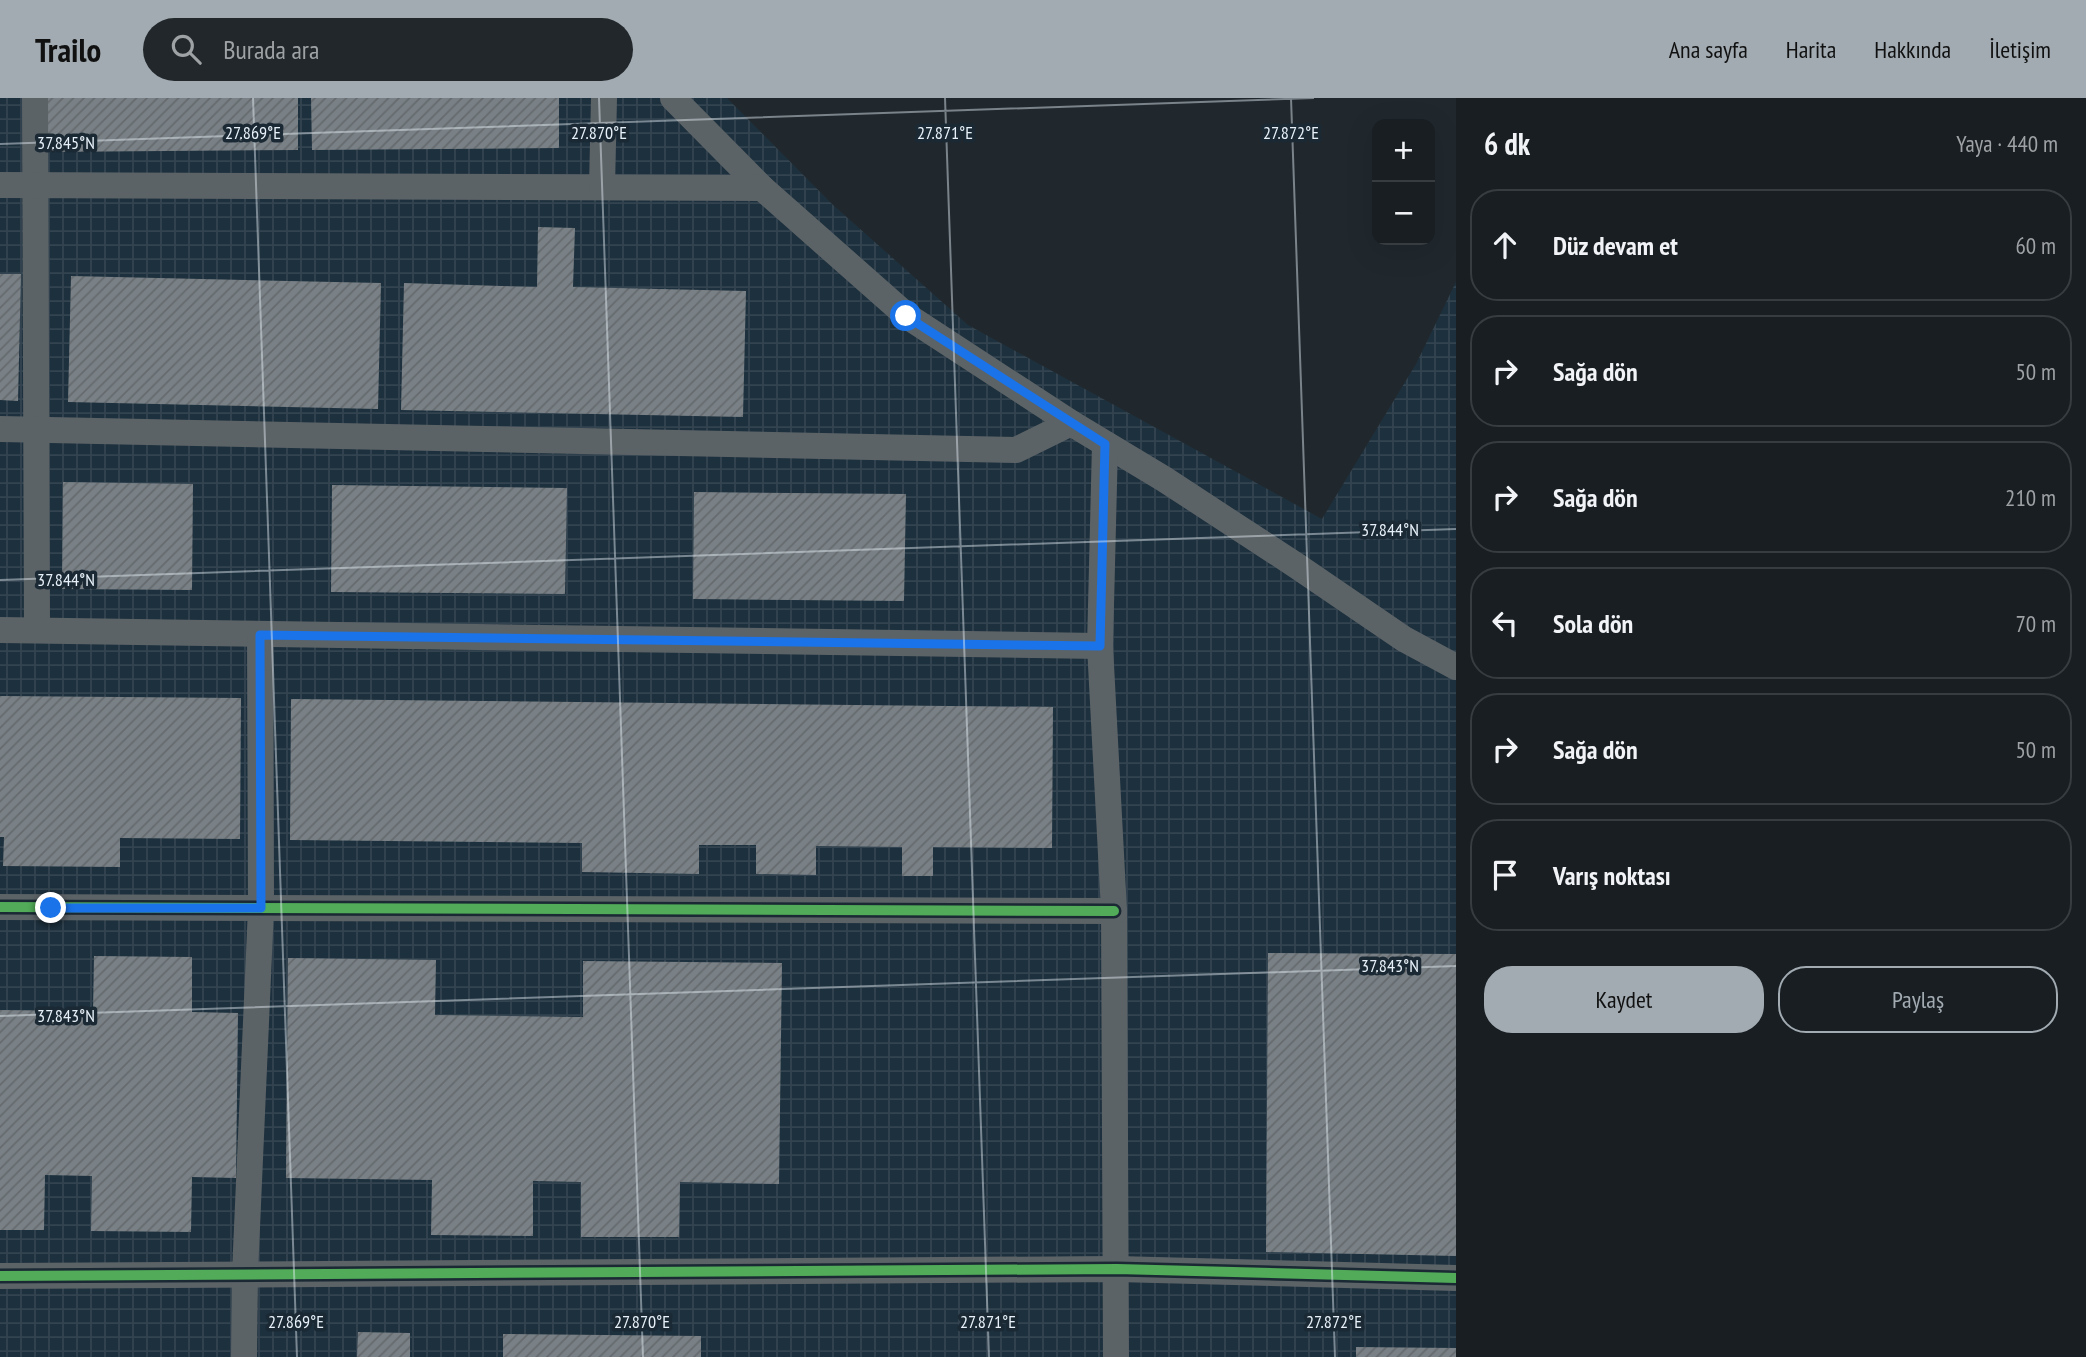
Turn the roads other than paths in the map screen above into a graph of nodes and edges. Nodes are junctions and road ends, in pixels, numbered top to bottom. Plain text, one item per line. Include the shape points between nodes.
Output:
1 (35, 98) edge
2 (604, 98) edge
3 (673, 98) edge
4 (0, 185) edge
5 (36, 186) junction
6 (602, 187) junction
7 (762, 188) junction
8 (1071, 423) junction
9 (0, 429) edge
10 (38, 430) junction
11 (1105, 444) junction
12 (0, 630) edge
13 (37, 630) junction
14 (260, 635) junction
15 (1100, 646) junction
16 (1456, 667) edge
17 (0, 907) edge
18 (261, 908) junction
19 (1114, 911) junction
20 (1117, 1269) junction
21 (245, 1273) junction
22 (0, 1276) edge
23 (1456, 1278) edge
24 (244, 1357) edge
25 (1116, 1357) edge

1 - 5 street
2 - 6 street
3 - 7 street
4 - 5 street
5 - 6 street
5 - 10 street
6 - 7 street
7 - 8 street via 906,316
8 - 10 street via 1016,450
8 - 11 street
9 - 10 street
10 - 13 street
11 - 15 street
11 - 16 street via 1404,639
12 - 13 street
13 - 14 street
14 - 15 street
14 - 18 street
15 - 19 street
17 - 18 street
18 - 19 street
18 - 21 street
19 - 20 street
20 - 21 street
20 - 23 street
20 - 25 street
21 - 22 street
21 - 24 street

